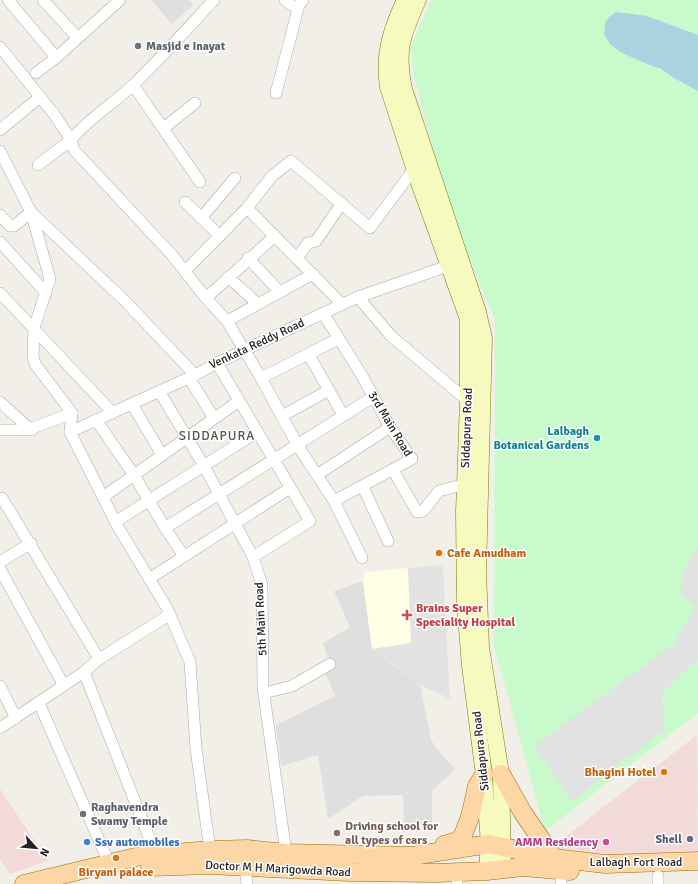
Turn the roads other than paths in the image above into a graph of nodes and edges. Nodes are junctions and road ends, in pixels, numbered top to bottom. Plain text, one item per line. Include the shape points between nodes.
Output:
1 (8, 0) edge
2 (43, 0) edge
3 (120, 0) edge
4 (214, 0) edge
5 (285, 0) edge
6 (405, 0) edge
7 (418, 0) edge
8 (301, 3) edge
9 (76, 36) dead end
10 (0, 47) edge
11 (56, 56) dead end
12 (36, 73) dead end
13 (133, 85) junction
14 (276, 93) dead end
15 (40, 97) junction
16 (195, 103) dead end
17 (164, 128) junction
18 (0, 130) edge
19 (71, 140) junction
20 (0, 151) edge
21 (38, 165) dead end
22 (421, 166) junction
23 (236, 178) dead end
24 (200, 182) dead end
25 (185, 202) dead end
26 (342, 203) junction
27 (247, 208) junction
28 (32, 212) junction
29 (0, 215) edge
30 (201, 218) junction
31 (220, 236) junction
32 (276, 236) junction
33 (0, 242) edge
34 (248, 258) junction
35 (297, 258) junction
36 (448, 266) junction
37 (186, 270) junction
38 (313, 274) junction
39 (228, 277) junction
40 (280, 292) junction
41 (0, 293) edge
42 (46, 293) junction
43 (358, 297) junction
44 (206, 298) junction
45 (258, 304) junction
46 (342, 304) junction
47 (323, 313) junction
48 (227, 321) junction
49 (34, 328) junction
50 (338, 339) junction
51 (245, 350) junction
52 (309, 355) junction
53 (217, 363) junction
54 (192, 376) junction
55 (261, 378) junction
56 (329, 390) junction
57 (159, 391) junction
58 (373, 397) junction
59 (239, 401) junction
60 (0, 402) edge
61 (476, 402) junction
62 (132, 404) junction
63 (72, 413) junction
64 (113, 413) junction
65 (343, 415) junction
66 (282, 416) junction
67 (214, 418) junction
68 (96, 420) junction
69 (390, 427) junction
70 (0, 430) edge
71 (32, 430) junction
72 (70, 432) junction
73 (257, 432) junction
74 (187, 437) junction
75 (298, 446) junction
76 (162, 455) junction
77 (273, 460) junction
78 (204, 466) junction
79 (393, 470) junction
80 (134, 475) junction
81 (317, 475) junction
82 (465, 484) junction
83 (363, 487) junction
84 (290, 488) junction
85 (218, 493) junction
86 (103, 497) junction
87 (2, 498) dead end
88 (149, 500) junction
89 (334, 501) junction
90 (115, 522) junction
91 (235, 522) junction
92 (165, 528) junction
93 (388, 542) dead end
94 (31, 543) junction
95 (184, 556) junction
96 (253, 557) junction
97 (362, 558) dead end
98 (0, 562) edge
99 (0, 569) edge
100 (149, 579) junction
101 (169, 615) junction
102 (99, 658) junction
103 (330, 664) dead end
104 (84, 672) junction
105 (64, 684) junction
106 (0, 686) edge
107 (264, 693) junction
108 (39, 703) junction
109 (16, 718) junction
110 (0, 728) edge
111 (493, 775) junction
112 (496, 845) junction
113 (210, 850) junction
114 (286, 853) junction
115 (156, 855) junction
116 (412, 856) junction
117 (698, 861) edge
118 (109, 863) junction
119 (495, 870) junction
120 (558, 870) edge
121 (698, 874) edge
122 (246, 875) edge
123 (350, 878) edge
124 (457, 878) edge
125 (658, 880) edge
126 (24, 884) edge
127 (72, 884) edge

1 - 11 street
2 - 9 street
3 - 12 street
4 - 13 street
5 - 8 street via 292,6
6 - 22 main road, Siddapura Road via 390,34 386,73 388,87
7 - 22 main road, Siddapura Road via 404,32 399,56
8 - 14 street
10 - 15 street
13 - 17 street
13 - 19 street via 99,115 83,125
15 - 18 street
15 - 19 street
16 - 17 street
17 - 24 street
19 - 21 street
19 - 37 street via 74,150
20 - 28 street
22 - 26 street via 370,228
22 - 36 main road, Siddapura Road
22 - 61 main road, Siddapura Road via 478,312 484,338
23 - 30 street
25 - 30 street
26 - 27 street via 291,161 272,176
26 - 35 street via 316,241 308,243
27 - 31 street
27 - 32 street
28 - 29 street via 14,226 10,226
28 - 42 street via 50,279
28 - 54 street via 126,302
30 - 31 street
31 - 37 street
32 - 34 street
32 - 35 street
33 - 42 street
34 - 39 street
34 - 40 street
35 - 38 street
36 - 43 street, Venkata Reddy Road
36 - 61 main road, Siddapura Road via 468,319
37 - 44 street
38 - 40 street
38 - 46 street
39 - 44 street
39 - 45 street
40 - 45 street
41 - 49 street
42 - 49 street
43 - 46 street, Venkata Reddy Road
43 - 61 street via 391,336
44 - 48 street
45 - 48 street
46 - 47 street, Venkata Reddy Road
47 - 50 street, 3rd Main Road
47 - 51 street, Venkata Reddy Road
48 - 51 street
49 - 63 street via 33,352 36,364
49 - 64 street
50 - 52 street
50 - 58 street, 3rd Main Road
51 - 53 street, Venkata Reddy Road
51 - 55 street
52 - 55 street
52 - 56 street
53 - 54 street, Venkata Reddy Road
53 - 59 street
54 - 57 street, Venkata Reddy Road
54 - 67 street
55 - 66 street
56 - 65 street
56 - 66 street
57 - 62 street, Venkata Reddy Road
57 - 74 street, 5th Main Road
58 - 65 street
58 - 69 street, 3rd Main Road
59 - 67 street
59 - 73 street
60 - 71 street
61 - 82 main road, Siddapura Road
61 - 111 main road, Siddapura Road via 481,647
62 - 64 street, Venkata Reddy Road
62 - 76 street
63 - 71 street
63 - 72 street
64 - 68 street, Venkata Reddy Road
65 - 75 street
66 - 75 street
67 - 74 street
68 - 72 street, Venkata Reddy Road
68 - 80 street
69 - 79 street, 3rd Main Road via 412,459
69 - 81 street
70 - 71 street
72 - 86 street
73 - 77 street
73 - 78 street
74 - 76 street
74 - 78 street, 5th Main Road
75 - 77 street
75 - 81 street
76 - 80 street
77 - 84 street
77 - 85 street
78 - 85 street, 5th Main Road
78 - 88 street
79 - 82 street via 417,512 423,510 439,491
79 - 83 street, 3rd Main Road
80 - 86 street
80 - 88 street
81 - 89 street
82 - 111 main road, Siddapura Road via 466,624
83 - 89 street, 3rd Main Road
83 - 93 street
84 - 91 street
84 - 96 street via 310,520
85 - 91 street, 5th Main Road
85 - 92 street
86 - 90 street
87 - 94 street
88 - 90 street
88 - 92 street
89 - 97 street
90 - 100 street
91 - 95 street
91 - 96 street, 5th Main Road
92 - 95 street
94 - 98 street
94 - 102 street
95 - 100 street
96 - 107 street, 5th Main Road via 262,585
99 - 105 street
100 - 101 street
101 - 102 street
101 - 113 street via 190,662 196,748
102 - 104 street
103 - 107 street via 292,686
104 - 105 street
104 - 115 street
105 - 108 street
106 - 109 street
107 - 114 street, 5th Main Road
108 - 109 street
108 - 118 street
109 - 110 street
111 - 112 main road
111 - 116 main road via 477,786 470,817 458,841
111 - 120 main road via 523,813
112 - 116 main road, Doctor M H Marigowda Road
112 - 119 main road
112 - 120 main road, Lalbagh Fort Road
113 - 114 main road, Doctor M H Marigowda Road via 248,849
113 - 115 main road, Doctor M H Marigowda Road
114 - 116 main road, Doctor M H Marigowda Road
115 - 118 main road, Doctor M H Marigowda Road
117 - 120 main road, Lalbagh Fort Road via 605,864
118 - 126 main road, Doctor M H Marigowda Road
119 - 120 main road, Lalbagh Fort Road via 523,867
119 - 124 main road, Doctor M H Marigowda Road
120 - 125 main road, Lalbagh Fort Road
121 - 125 main road, Lalbagh Fort Road
122 - 123 main road, Doctor M H Marigowda Road
122 - 127 main road, Doctor M H Marigowda Road via 209,865 155,866 113,873
123 - 124 main road, Doctor M H Marigowda Road

